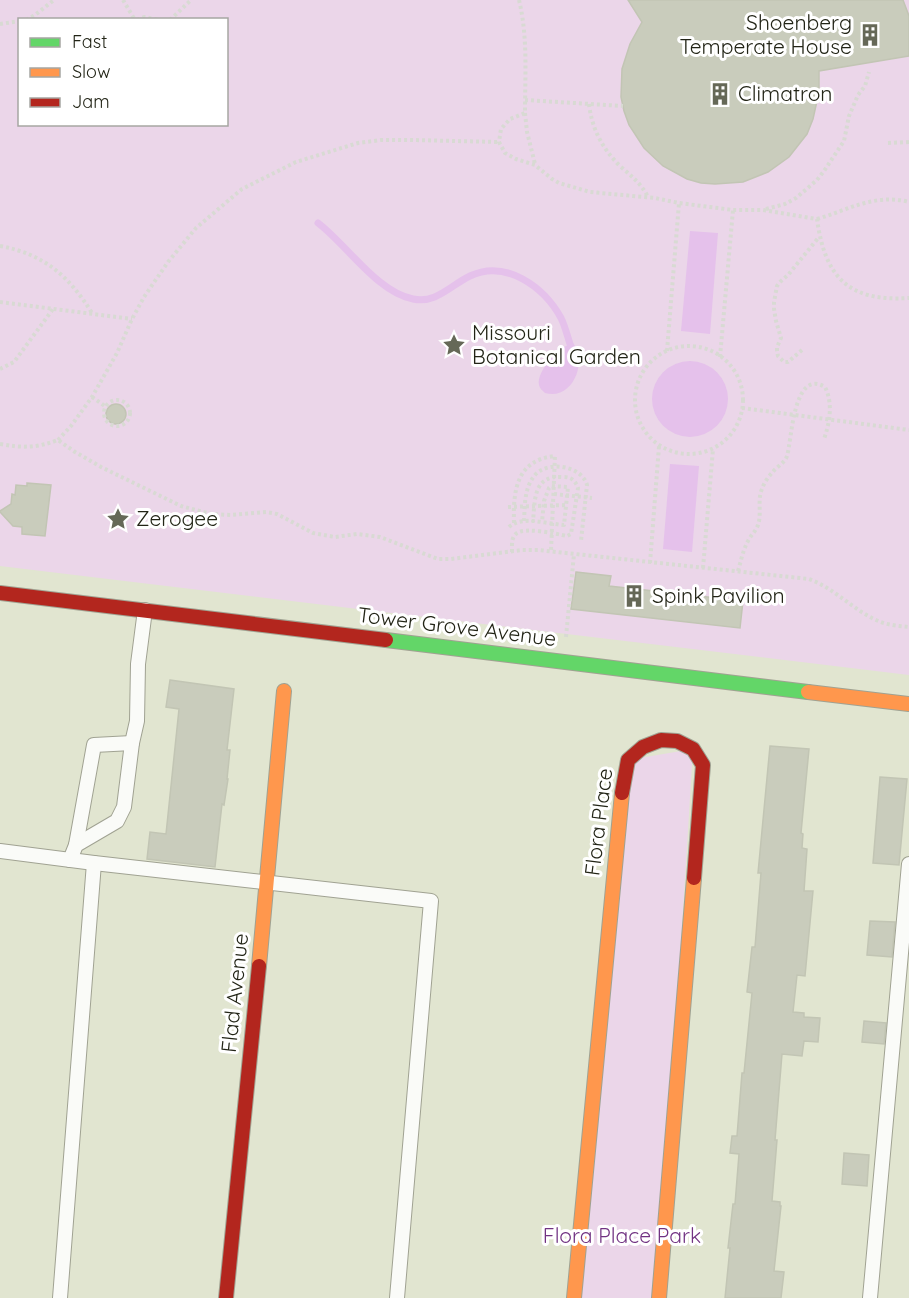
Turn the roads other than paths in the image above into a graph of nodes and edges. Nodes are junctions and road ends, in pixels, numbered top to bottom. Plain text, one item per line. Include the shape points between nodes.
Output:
1 (0, 593) edge
2 (144, 610) junction
3 (284, 691) dead end
4 (909, 704) edge
5 (132, 743) junction
6 (76, 844) junction
7 (0, 851) edge
8 (70, 860) junction
9 (94, 863) junction
10 (909, 864) edge
11 (267, 882) junction
12 (905, 956) edge
13 (60, 1298) edge
14 (226, 1298) edge
15 (397, 1298) edge
16 (574, 1298) edge
17 (659, 1298) edge
18 (870, 1298) edge

1 - 2 street, Tower Grove Avenue
2 - 4 street, Tower Grove Avenue
2 - 5 lane via 137,721
3 - 11 street, Flad Avenue
5 - 6 lane via 124,807 117,821
5 - 6 lane via 94,745
6 - 8 lane
7 - 8 lane
8 - 9 lane
9 - 11 lane
9 - 13 lane
10 - 12 lane
11 - 14 street, Flad Avenue
11 - 15 lane via 431,901
12 - 18 lane
16 - 17 street, Flora Place via 621,797 628,759 661,740 677,741 693,749 703,765

